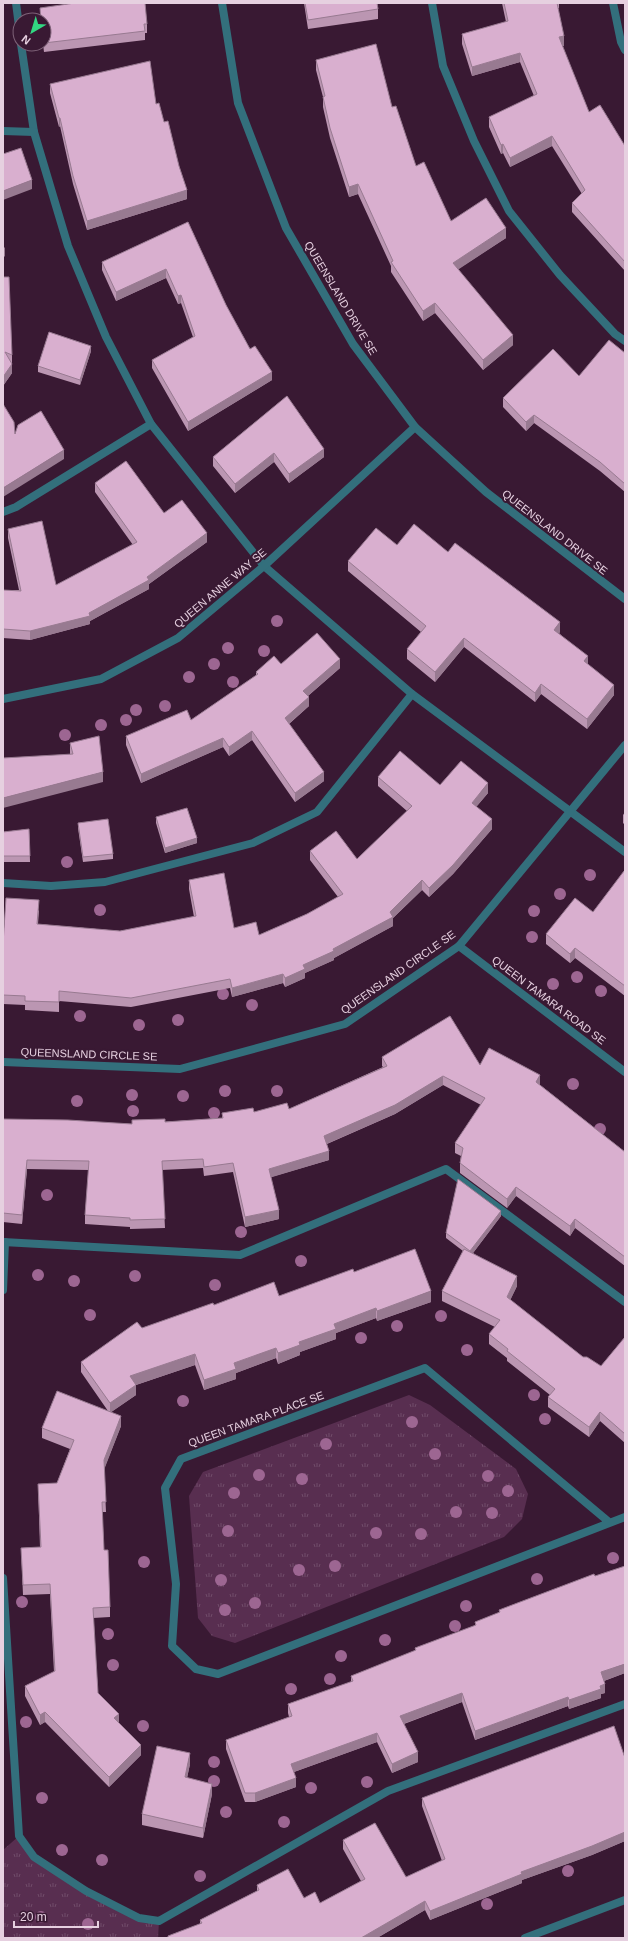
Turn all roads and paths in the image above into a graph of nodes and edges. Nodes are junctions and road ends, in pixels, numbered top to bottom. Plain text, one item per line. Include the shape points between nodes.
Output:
1 (222, 3) edge
2 (432, 3) edge
3 (613, 3) edge
4 (625, 50) edge
5 (22, 52) edge
6 (3, 131) edge
7 (34, 132) junction
8 (625, 342) edge
9 (150, 424) junction
10 (415, 427) junction
11 (3, 512) edge
12 (264, 566) junction
13 (625, 599) edge
14 (412, 694) junction
15 (3, 699) edge
16 (625, 745) edge
17 (571, 811) junction
18 (625, 852) edge
19 (3, 883) edge
20 (460, 946) junction
21 (3, 1062) edge
22 (625, 1072) edge
23 (4, 1242) edge
24 (3, 1290) edge
25 (625, 1302) edge
26 (625, 1516) edge
27 (609, 1522) junction
28 (3, 1578) edge
29 (625, 1704) edge
30 (625, 1900) edge
31 (525, 1938) edge

1 - 10 street, QUEENSLAND DRIVE SE via 238,103 286,228 354,344
2 - 8 street via 443,66 474,141 509,211 560,275
3 - 4 street
5 - 7 street
6 - 7 street
7 - 9 street via 68,246 106,337
9 - 11 street via 16,507
9 - 12 street
10 - 12 street, QUEEN ANNE WAY SE
10 - 13 street, QUEENSLAND DRIVE SE via 486,492
12 - 14 street
12 - 15 street, QUEEN ANNE WAY SE via 178,638 101,679
14 - 17 street
14 - 19 street via 318,812 253,843 105,882 51,886
16 - 17 street, QUEENSLAND CIRCLE SE
17 - 18 street
17 - 20 street, QUEENSLAND CIRCLE SE
20 - 21 street, QUEENSLAND CIRCLE SE via 345,1024 180,1069
20 - 22 street, QUEEN TAMARA ROAD SE
23 - 24 street
23 - 25 street via 240,1255 446,1169
26 - 27 street, QUEEN TAMARA PLACE SE
27 - 27 street, QUEEN TAMARA PLACE SE via 426,1368 181,1459 165,1488 176,1584 172,1646 196,1669 218,1674
28 - 29 street via 19,1836 34,1857 86,1891 139,1918 159,1921 388,1792
30 - 31 street

